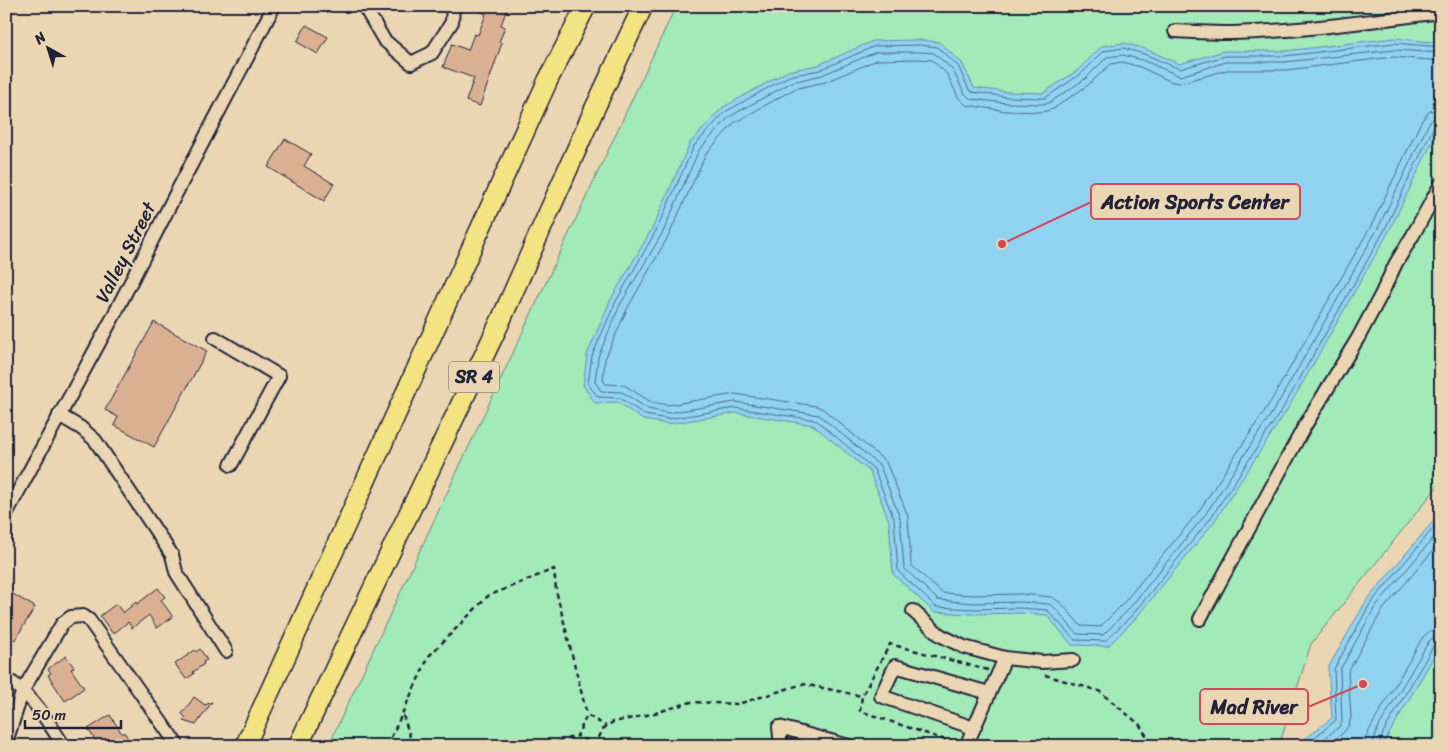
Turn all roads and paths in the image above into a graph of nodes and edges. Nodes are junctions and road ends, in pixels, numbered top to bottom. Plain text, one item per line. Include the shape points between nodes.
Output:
1 (274, 6) edge
2 (364, 6) edge
3 (454, 6) edge
4 (586, 6) edge
5 (643, 6) edge
6 (1441, 12) edge
7 (1174, 31) dead end
8 (1441, 184) edge
9 (214, 338) dead end
10 (58, 415) junction
11 (231, 465) dead end
12 (6, 514) edge
13 (913, 611) dead end
14 (1200, 620) dead end
15 (226, 651) dead end
16 (1005, 658) junction
17 (1073, 660) dead end
18 (1038, 673) dead end
19 (6, 679) edge
20 (23, 690) junction
21 (989, 693) junction
22 (402, 713) junction
23 (587, 715) junction
24 (607, 727) junction
25 (974, 728) junction
26 (577, 736) junction
27 (6, 742) edge
28 (595, 745) edge
29 (64, 746) edge
30 (178, 746) edge
31 (245, 746) edge
32 (298, 746) edge
33 (387, 746) edge
34 (413, 746) edge
35 (541, 746) edge
36 (781, 746) edge
37 (849, 746) edge
38 (955, 746) edge
39 (966, 746) edge
40 (1153, 746) edge

1 - 10 street, Valley Street via 112,319
2 - 3 street via 384,40 411,63 432,53 452,22
4 - 31 highway, SR 4 via 548,80
5 - 32 highway, SR 4 via 500,322
6 - 7 street via 1261,31
8 - 14 street
9 - 11 street via 278,376
10 - 12 street, Valley Street
10 - 15 street via 95,440 172,555 176,572
13 - 16 street via 940,635 964,647
16 - 17 street via 1042,662
16 - 21 street
18 - 40 path via 1099,691 1139,724
19 - 20 street
20 - 27 street
20 - 29 street
20 - 30 street via 62,624 71,617 83,616
21 - 25 street
21 - 25 street via 895,666 881,696
22 - 23 path via 429,656 488,596 554,569 556,590
22 - 33 path
22 - 34 path
23 - 24 path
23 - 26 path
24 - 28 path
24 - 38 path via 613,722 691,702 738,704 803,684 862,696 860,710
25 - 39 street
26 - 28 path
26 - 35 path
36 - 37 street via 779,727

